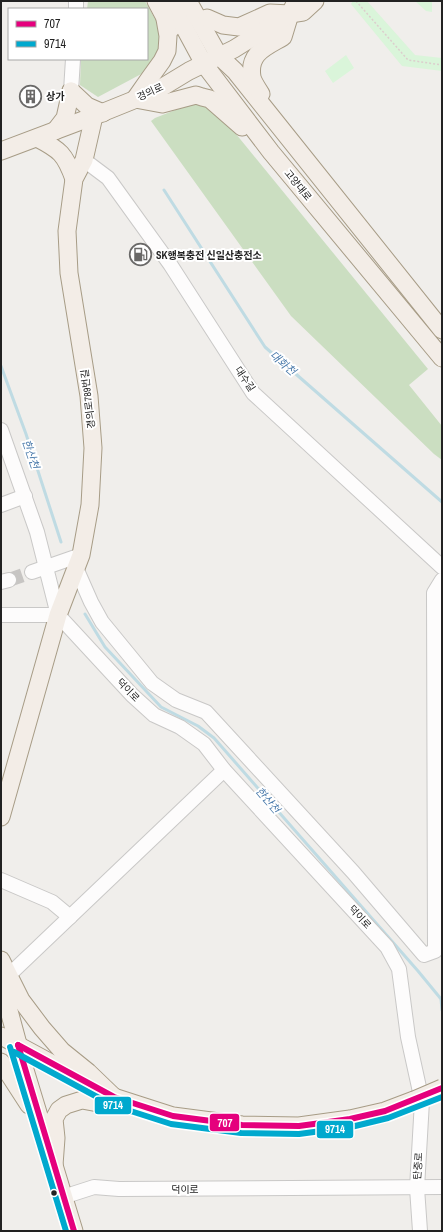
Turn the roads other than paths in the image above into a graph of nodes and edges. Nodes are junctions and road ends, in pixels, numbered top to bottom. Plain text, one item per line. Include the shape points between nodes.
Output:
1 (156, 1) edge
2 (170, 1) edge
3 (188, 1) edge
4 (198, 1) edge
5 (315, 1) edge
6 (293, 8) edge
7 (207, 18) junction
8 (165, 19) junction
9 (219, 56) junction
10 (73, 60) edge
11 (204, 64) junction
12 (71, 91) junction
13 (135, 99) junction
14 (98, 114) junction
15 (55, 131) junction
16 (37, 138) junction
17 (1, 151) edge
18 (271, 152) junction
19 (84, 160) junction
20 (74, 179) junction
21 (336, 200) junction
22 (442, 330) edge
23 (442, 358) edge
24 (1, 430) edge
25 (6, 462) edge
26 (25, 496) junction
27 (1, 505) edge
28 (79, 561) junction
29 (46, 567) junction
30 (442, 567) edge
31 (32, 572) tunnel mouth
32 (442, 580) edge
33 (58, 615) junction
34 (1, 616) edge
35 (224, 770) junction
36 (1, 817) edge
37 (1, 880) edge
38 (70, 917) junction
39 (1, 960) edge
40 (5, 978) edge
41 (1, 1036) edge
42 (18, 1046) junction
43 (1, 1062) edge
44 (442, 1088) edge
45 (114, 1097) junction
46 (418, 1100) junction
47 (42, 1125) junction
48 (54, 1165) junction
49 (422, 1188) junction
50 (442, 1188) edge
51 (63, 1197) junction
52 (74, 1231) edge
53 (420, 1231) edge

1 - 8 main road
2 - 11 main road, 고양대로
3 - 9 main road, 고양대로
4 - 7 main road
5 - 6 main road, 경의로 via 303,12
6 - 7 main road via 270,13 239,27 223,25
6 - 9 main road, 경의로 via 234,49
6 - 21 main road via 283,37 255,55 252,62 252,77 266,104 289,138
7 - 9 main road
8 - 11 main road via 177,40
8 - 13 main road via 167,51
9 - 11 main road, 경의로
9 - 21 main road, 고양대로 via 235,71
10 - 12 street
11 - 13 main road, 경의로 via 156,91
11 - 18 main road, 고양대로
12 - 14 main road
12 - 15 main road via 65,118
13 - 14 main road, 경의로
13 - 18 main road via 162,104 196,95 210,99
14 - 15 main road, 경의로
14 - 19 main road
15 - 16 main road, 경의로
16 - 17 main road, 경의로
16 - 20 main road via 57,150 66,159
18 - 23 main road, 고양대로
19 - 20 main road
19 - 30 street, 대수길 via 108,178 170,264 253,392
20 - 28 main road, 경의로789번길 via 67,230 69,273 89,396 93,448 90,505
21 - 22 main road, 고양대로
24 - 25 street, 덕이로
25 - 26 street, 덕이로
26 - 27 street
26 - 29 street, 덕이로
28 - 29 street
28 - 32 street via 91,602 102,622 152,683 176,700 206,712 353,872 424,955 435,951 434,593
28 - 33 main road, 경의로789번길
29 - 31 street
29 - 33 street, 덕이로
33 - 34 street
33 - 35 street, 덕이로 via 132,695 154,715 180,727 204,744
33 - 36 main road
35 - 38 street
35 - 46 street, 덕이로 via 387,946 400,969
37 - 38 street via 52,902
38 - 40 street
39 - 40 main road
40 - 42 main road
40 - 45 main road via 62,1051
41 - 42 main road
42 - 45 main road
42 - 47 main road
43 - 47 main road
44 - 46 main road, bridge
45 - 46 main road via 173,1116 249,1125 299,1126 350,1119
45 - 48 main road via 98,1103 82,1100 59,1110 54,1119
46 - 49 street, 탄중로
47 - 48 main road
48 - 51 main road
49 - 50 street, 덕이로
49 - 51 street, 덕이로 via 94,1187
49 - 53 street, 탄중로
51 - 52 main road

